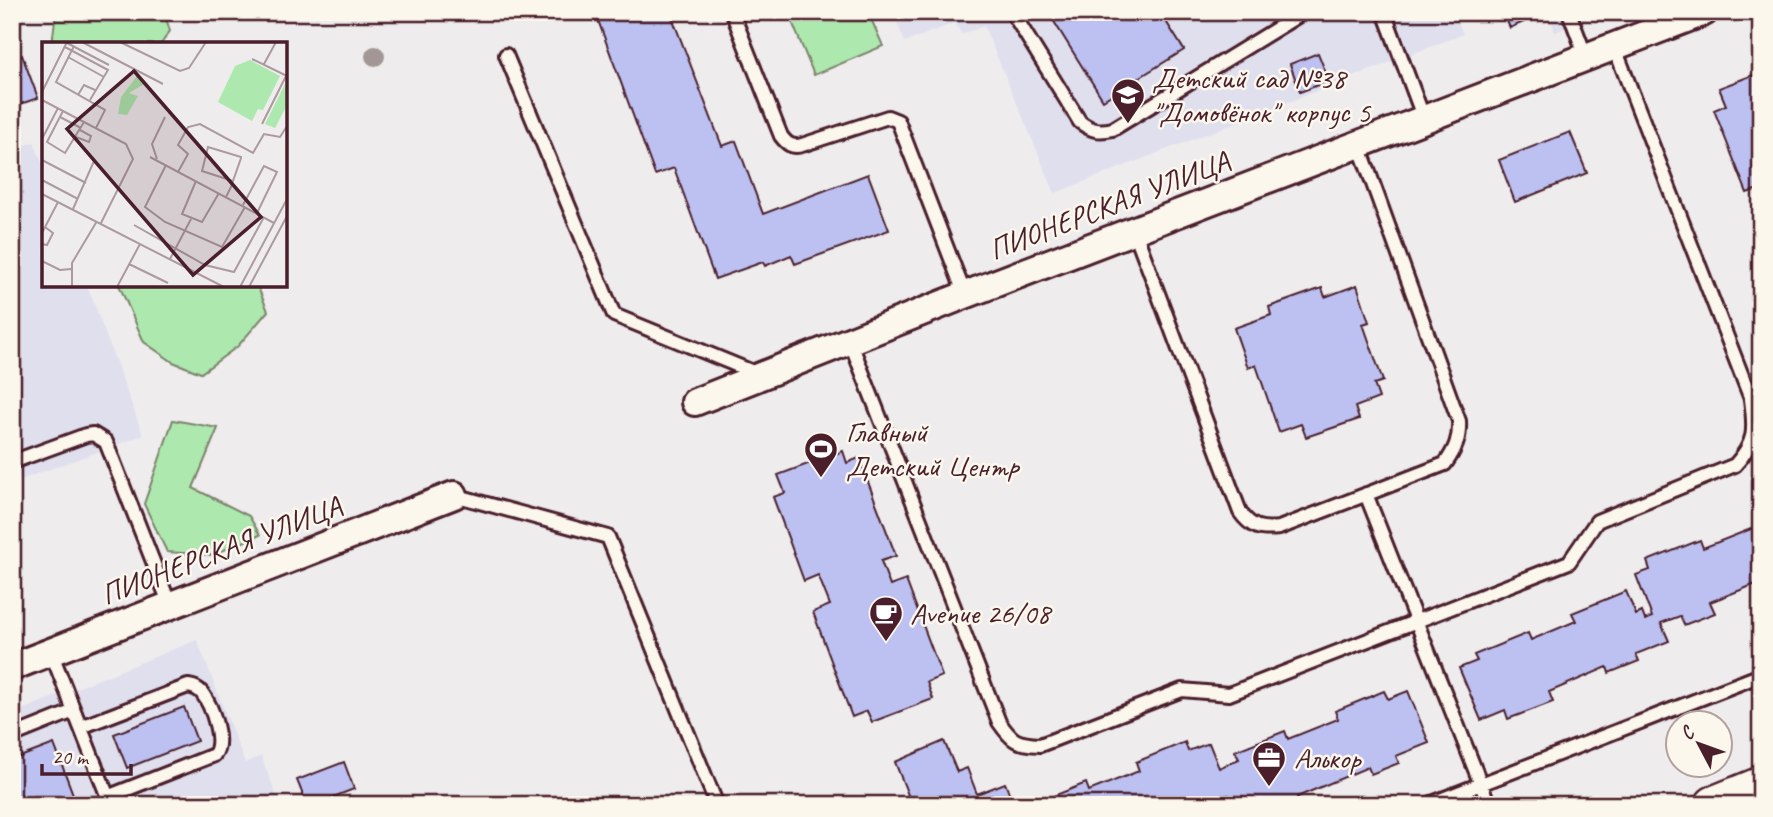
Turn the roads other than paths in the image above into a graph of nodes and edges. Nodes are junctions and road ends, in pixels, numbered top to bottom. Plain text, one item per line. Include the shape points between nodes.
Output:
1 (732, 12) edge
2 (1012, 12) edge
3 (1304, 12) edge
4 (1384, 12) edge
5 (1569, 12) edge
6 (1704, 12) edge
7 (1614, 46) junction
8 (506, 55) dead end
9 (1586, 57) junction
10 (1424, 119) junction
11 (1359, 145) junction
12 (1135, 232) junction
13 (965, 295) junction
14 (850, 341) junction
15 (763, 376) junction
16 (695, 402) dead end
17 (12, 462) edge
18 (1366, 494) junction
19 (454, 495) joint
20 (170, 605) junction
21 (1416, 621) junction
22 (51, 652) junction
23 (12, 667) edge
24 (1761, 676) edge
25 (74, 710) junction
26 (81, 727) junction
27 (12, 736) edge
28 (1481, 783) junction
29 (1755, 794) edge
30 (109, 801) edge
31 (717, 805) edge
32 (1427, 805) edge
33 (1489, 805) edge
34 (1714, 805) edge

1 - 13 lane via 787,143 796,147 881,118 898,121
2 - 3 lane via 1080,122 1102,131 1113,129
4 - 10 lane
5 - 9 lane
6 - 7 street, ПИОНЕРСКАЯ УЛИЦА
7 - 9 street, ПИОНЕРСКАЯ УЛИЦА
7 - 21 lane via 1752,399 1755,426 1749,449 1735,466 1597,521 1569,562
8 - 15 lane via 614,315
9 - 10 street, ПИОНЕРСКАЯ УЛИЦА
10 - 11 street, ПИОНЕРСКАЯ УЛИЦА
11 - 12 street, ПИОНЕРСКАЯ УЛИЦА
11 - 18 lane via 1459,421 1460,436 1445,464
12 - 13 street, ПИОНЕРСКАЯ УЛИЦА
12 - 18 lane via 1248,523 1262,530 1279,528
13 - 14 street, ПИОНЕРСКАЯ УЛИЦА
14 - 15 street, ПИОНЕРСКАЯ УЛИЦА
14 - 21 lane via 999,722 1020,745 1040,746 1182,690 1229,694
15 - 16 street, ПИОНЕРСКАЯ УЛИЦА
17 - 20 lane via 86,435 106,442
18 - 21 lane
19 - 20 street, ПИОНЕРСКАЯ УЛИЦА
19 - 31 lane via 608,537
20 - 22 street, ПИОНЕРСКАЯ УЛИЦА
21 - 28 lane
22 - 23 street, ПИОНЕРСКАЯ УЛИЦА
22 - 25 lane
24 - 28 lane
25 - 26 lane
25 - 27 lane
26 - 30 lane
26 - 30 lane via 187,686 205,697 219,735 214,755
28 - 32 lane
28 - 33 lane
29 - 34 main road

